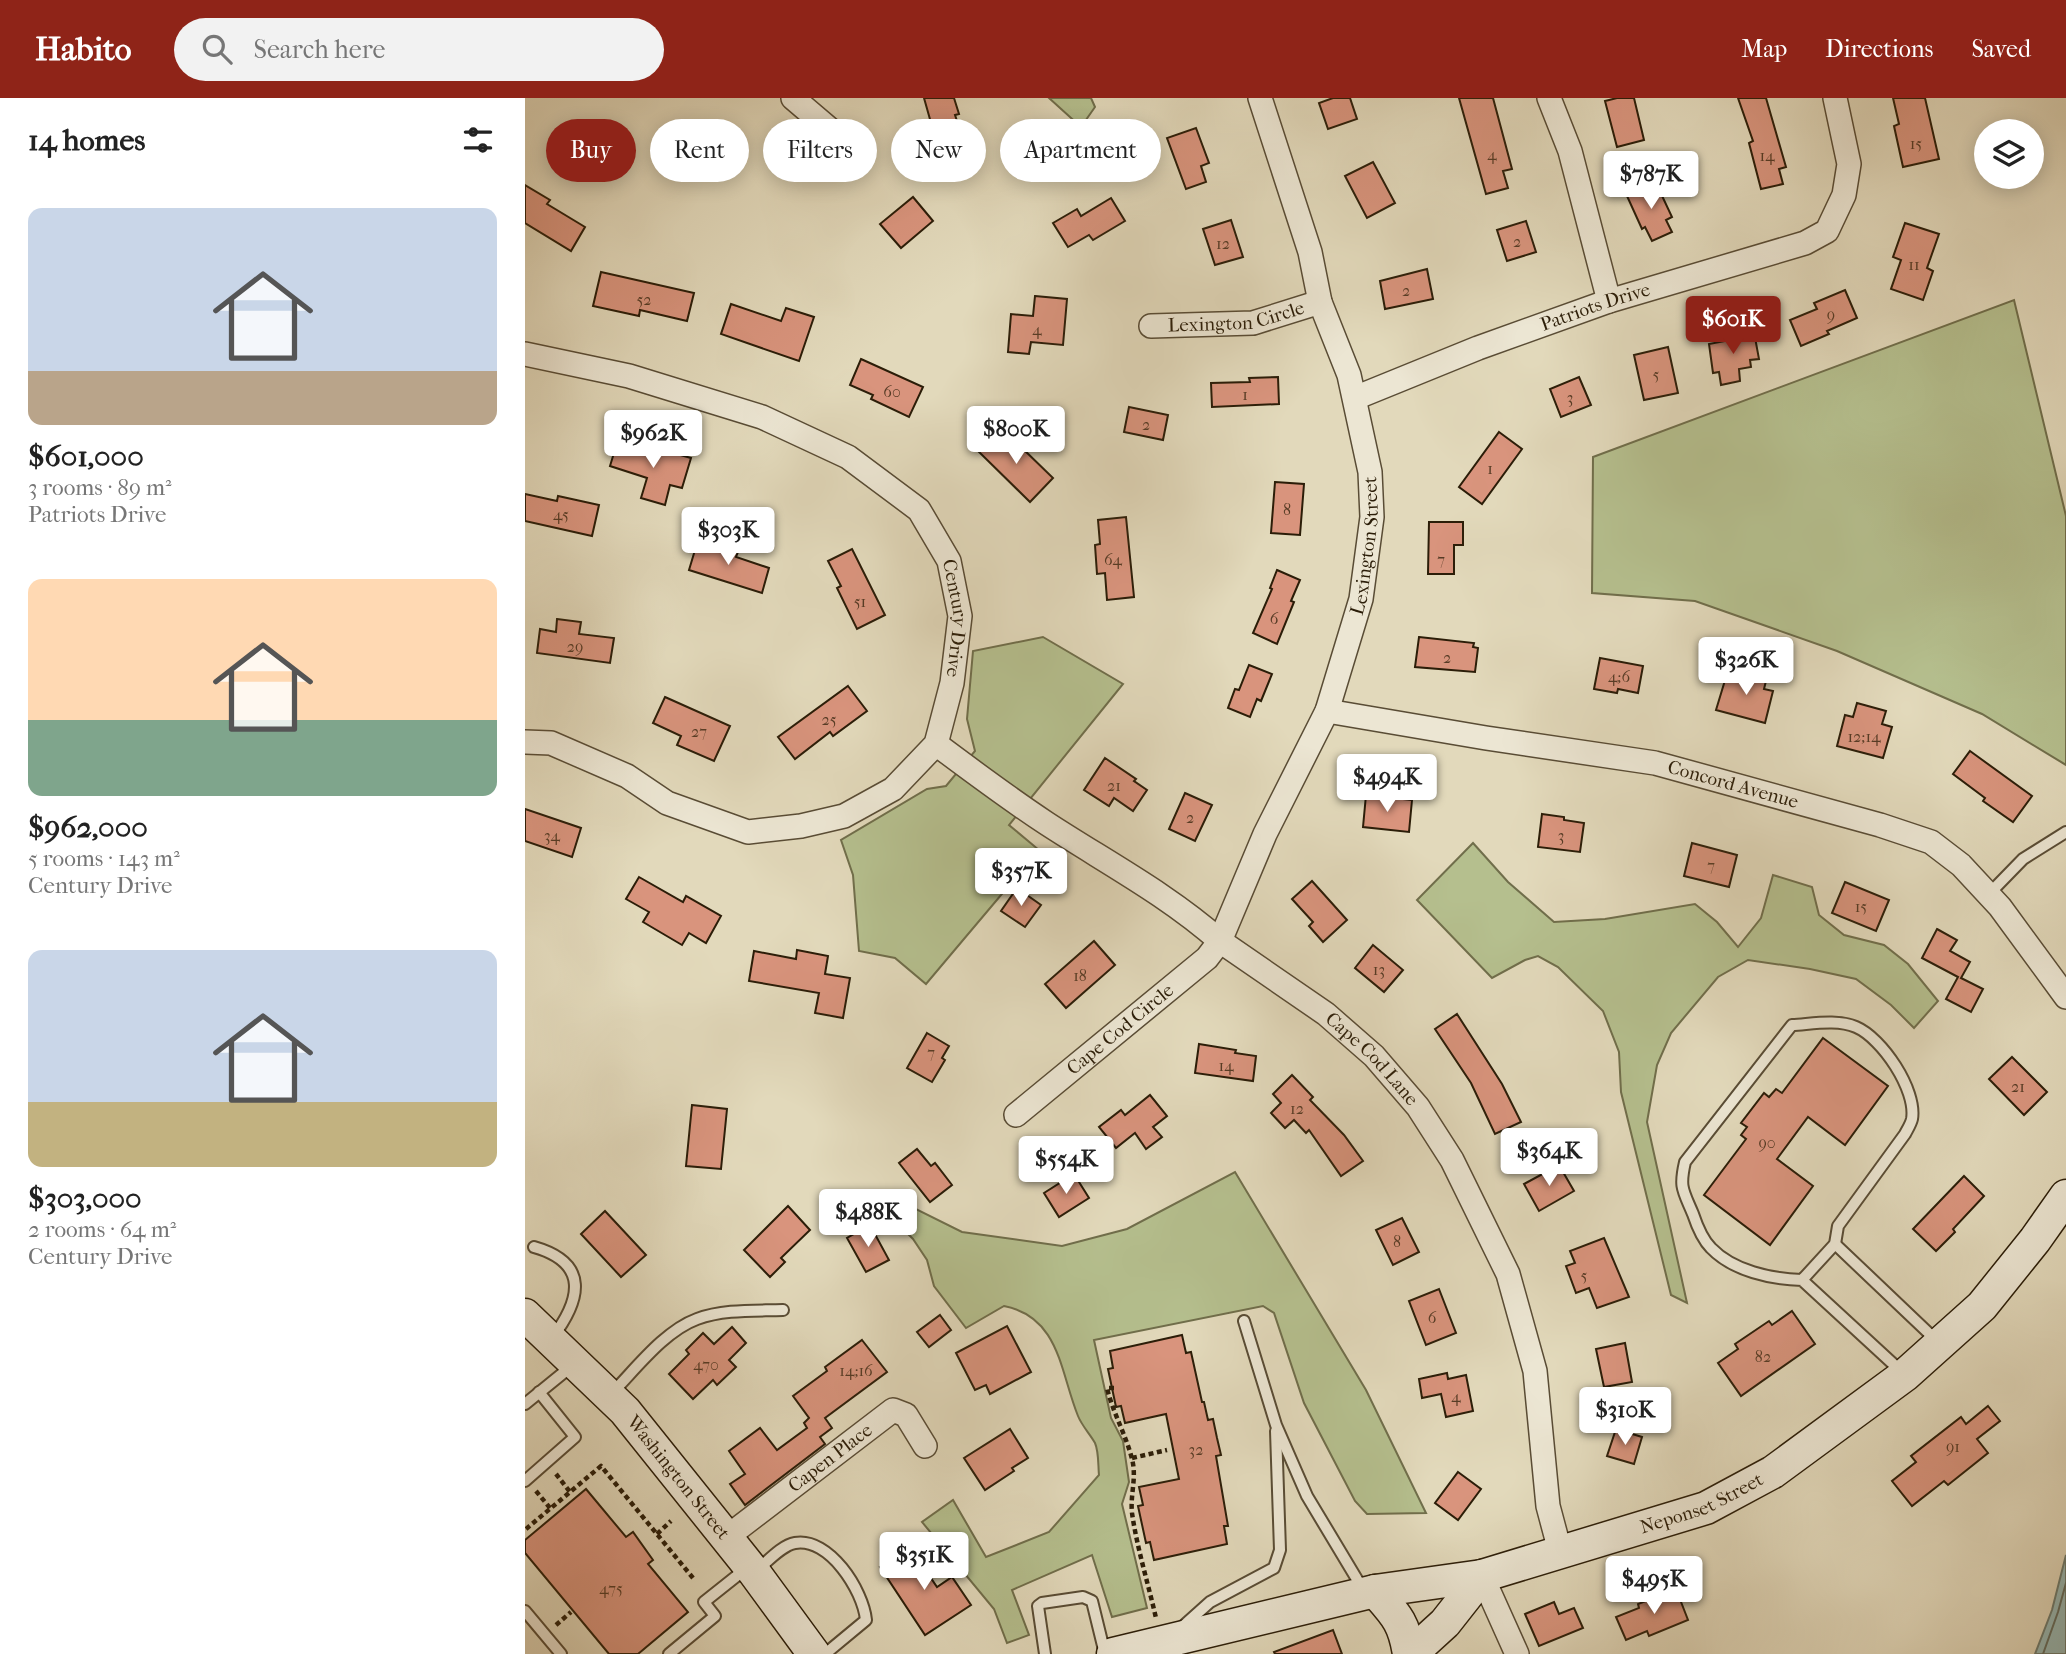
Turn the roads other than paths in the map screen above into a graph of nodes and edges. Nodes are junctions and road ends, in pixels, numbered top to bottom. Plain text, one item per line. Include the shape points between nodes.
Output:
1 (793, 98) edge
2 (1260, 98) edge
3 (1549, 98) edge
4 (1835, 98) edge
5 (818, 119) edge
6 (1609, 301) junction
7 (1320, 302) junction
8 (1151, 326) dead end
9 (525, 354) edge
10 (1355, 398) junction
11 (1327, 711) junction
12 (525, 742) edge
13 (936, 744) junction
14 (2066, 832) edge
15 (1988, 895) junction
16 (1220, 941) junction
17 (2066, 997) edge
18 (1016, 1115) dead end
19 (2066, 1196) edge
20 (1835, 1244) junction
21 (534, 1247) dead end
22 (1802, 1280) junction
23 (783, 1310) dead end
24 (525, 1315) edge
25 (1244, 1321) dead end
26 (550, 1340) junction
27 (1939, 1343) junction
28 (575, 1364) junction
29 (1905, 1375) junction
30 (539, 1392) junction
31 (609, 1396) junction
32 (525, 1404) edge
33 (1276, 1425) junction
34 (925, 1446) dead end
35 (525, 1481) edge
36 (727, 1537) junction
37 (1560, 1550) junction
38 (752, 1569) junction
39 (1482, 1576) junction
40 (1370, 1592) junction
41 (525, 1611) edge
42 (1165, 1633) junction
43 (561, 1654) edge
44 (669, 1654) edge
45 (814, 1654) edge
46 (825, 1654) edge
47 (1045, 1654) edge
48 (1105, 1654) edge
49 (1113, 1654) edge
50 (1410, 1654) edge
51 (1517, 1654) edge

1 - 5 street
2 - 7 street, Lexington Street via 1310,252
3 - 6 street via 1570,151
4 - 6 street, Patriots Drive via 1849,164 1844,195 1827,231 1805,243
6 - 10 street, Patriots Drive
7 - 8 street, Lexington Circle via 1253,323
7 - 10 street, Lexington Street
9 - 13 street, Century Drive via 629,376 762,417 848,457 919,510 949,561 960,615 952,683
10 - 11 street, Lexington Street via 1370,472 1372,517 1361,599
11 - 15 street, Concord Avenue via 1655,764 1880,825 1931,842
11 - 16 street, Lexington Street via 1265,834
12 - 13 street, Century Drive via 551,743 627,776 667,803 748,832 844,816 893,789
13 - 16 street, Cape Cod Lane
14 - 15 lane via 2023,859
15 - 17 street, Concord Avenue
16 - 18 street, Cape Cod Circle via 1207,958
16 - 37 street, Cape Cod Lane via 1326,1014 1374,1056 1418,1107 1452,1160 1508,1274 1532,1359 1548,1506
19 - 27 main road, Neponset Street via 1982,1306
20 - 22 lane
20 - 22 lane via 1838,1226 1905,1134 1912,1118 1906,1083 1877,1041 1856,1027 1791,1025 1685,1162 1681,1183 1710,1248 1733,1265
20 - 27 lane
21 - 26 lane via 550,1251 564,1262 574,1282 572,1307
22 - 29 lane
23 - 31 lane via 728,1311 695,1319 663,1340
24 - 26 main road, Washington Street
25 - 33 lane
26 - 28 main road, Washington Street
27 - 29 main road, Neponset Street
28 - 30 lane
28 - 31 main road, Washington Street
29 - 37 main road, Neponset Street via 1773,1472 1706,1508
30 - 32 lane
30 - 35 lane via 575,1437
31 - 36 main road, Washington Street
33 - 40 lane via 1307,1496
33 - 42 lane via 1280,1550 1274,1568 1210,1602
34 - 36 street, Capen Place via 907,1415 893,1410
36 - 38 main road, Washington Street
37 - 39 main road, Neponset Street
38 - 44 lane via 704,1602 715,1616
38 - 45 main road, Washington Street
38 - 46 lane via 792,1543 810,1541 847,1573 865,1606 866,1620
39 - 40 main road, Neponset Street
39 - 50 main road via 1445,1623
39 - 51 street
40 - 42 main road, Neponset Street
40 - 50 main road via 1398,1618
41 - 43 lane
42 - 49 main road, Neponset Street
47 - 48 lane via 1038,1606 1083,1597 1092,1601

